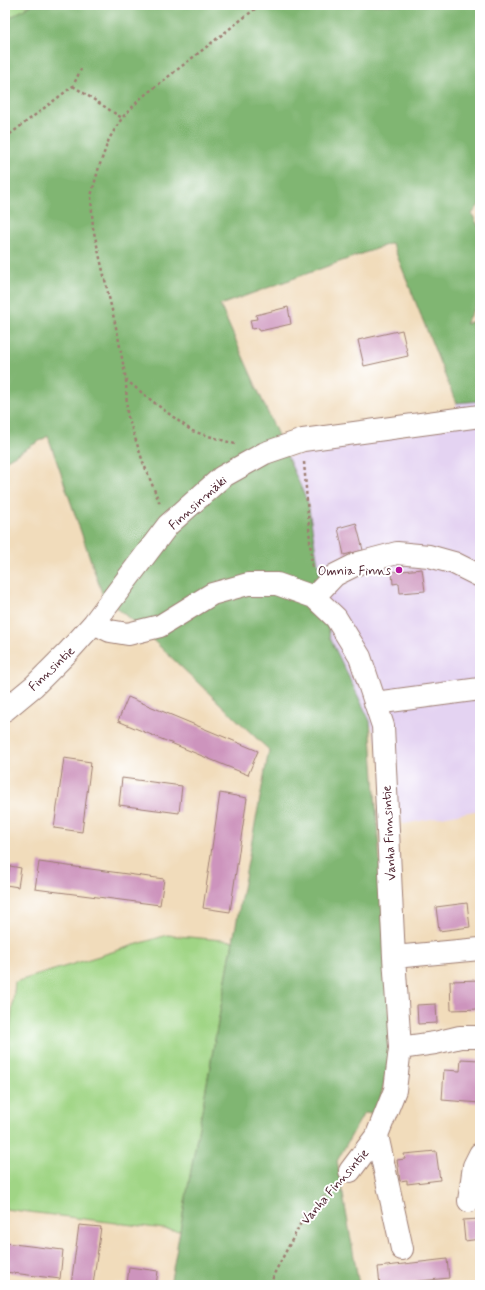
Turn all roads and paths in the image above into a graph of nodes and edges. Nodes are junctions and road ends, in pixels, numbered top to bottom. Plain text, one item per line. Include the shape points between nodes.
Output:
1 (260, 5) edge
2 (81, 69) dead end
3 (73, 86) junction
4 (122, 118) junction
5 (5, 138) edge
6 (126, 380) junction
7 (480, 416) edge
8 (303, 440) junction
9 (264, 453) junction
10 (168, 526) junction
11 (480, 576) edge
12 (314, 598) junction
13 (94, 624) junction
14 (480, 689) edge
15 (375, 703) junction
16 (5, 710) edge
17 (480, 949) edge
18 (394, 957) junction
19 (480, 1037) edge
20 (400, 1048) junction
21 (377, 1135) junction
22 (480, 1154) edge
23 (350, 1171) joint
24 (469, 1201) dead end
25 (402, 1249) dead end
26 (271, 1285) edge

1 - 4 path via 141,98
2 - 3 path
3 - 4 path
3 - 5 path
4 - 6 path via 110,139 90,196 93,228
6 - 9 path via 192,430
6 - 10 path via 128,414 143,462
7 - 8 street, Finnsinmäki
8 - 9 street, Finnsinmäki
8 - 12 path
9 - 10 street, Finnsinmäki via 222,477
10 - 13 street, Finnsinmäki
11 - 12 street via 454,563 429,556 397,553 359,563 335,575
12 - 13 street, Vanha Finnsintie via 277,584 248,584 212,594 160,626 128,634 110,631
12 - 15 street, Vanha Finnsintie via 336,618 360,656
13 - 16 street, Finnsintie via 34,686
14 - 15 street
15 - 18 street, Vanha Finnsintie via 383,726
17 - 18 street
18 - 20 street, Vanha Finnsintie
19 - 20 street via 460,1037
20 - 21 street, Vanha Finnsintie via 395,1090
21 - 23 street, Vanha Finnsintie
21 - 25 street
22 - 24 street via 474,1166
23 - 26 path, Vanha Finnsintie via 303,1219 274,1274

